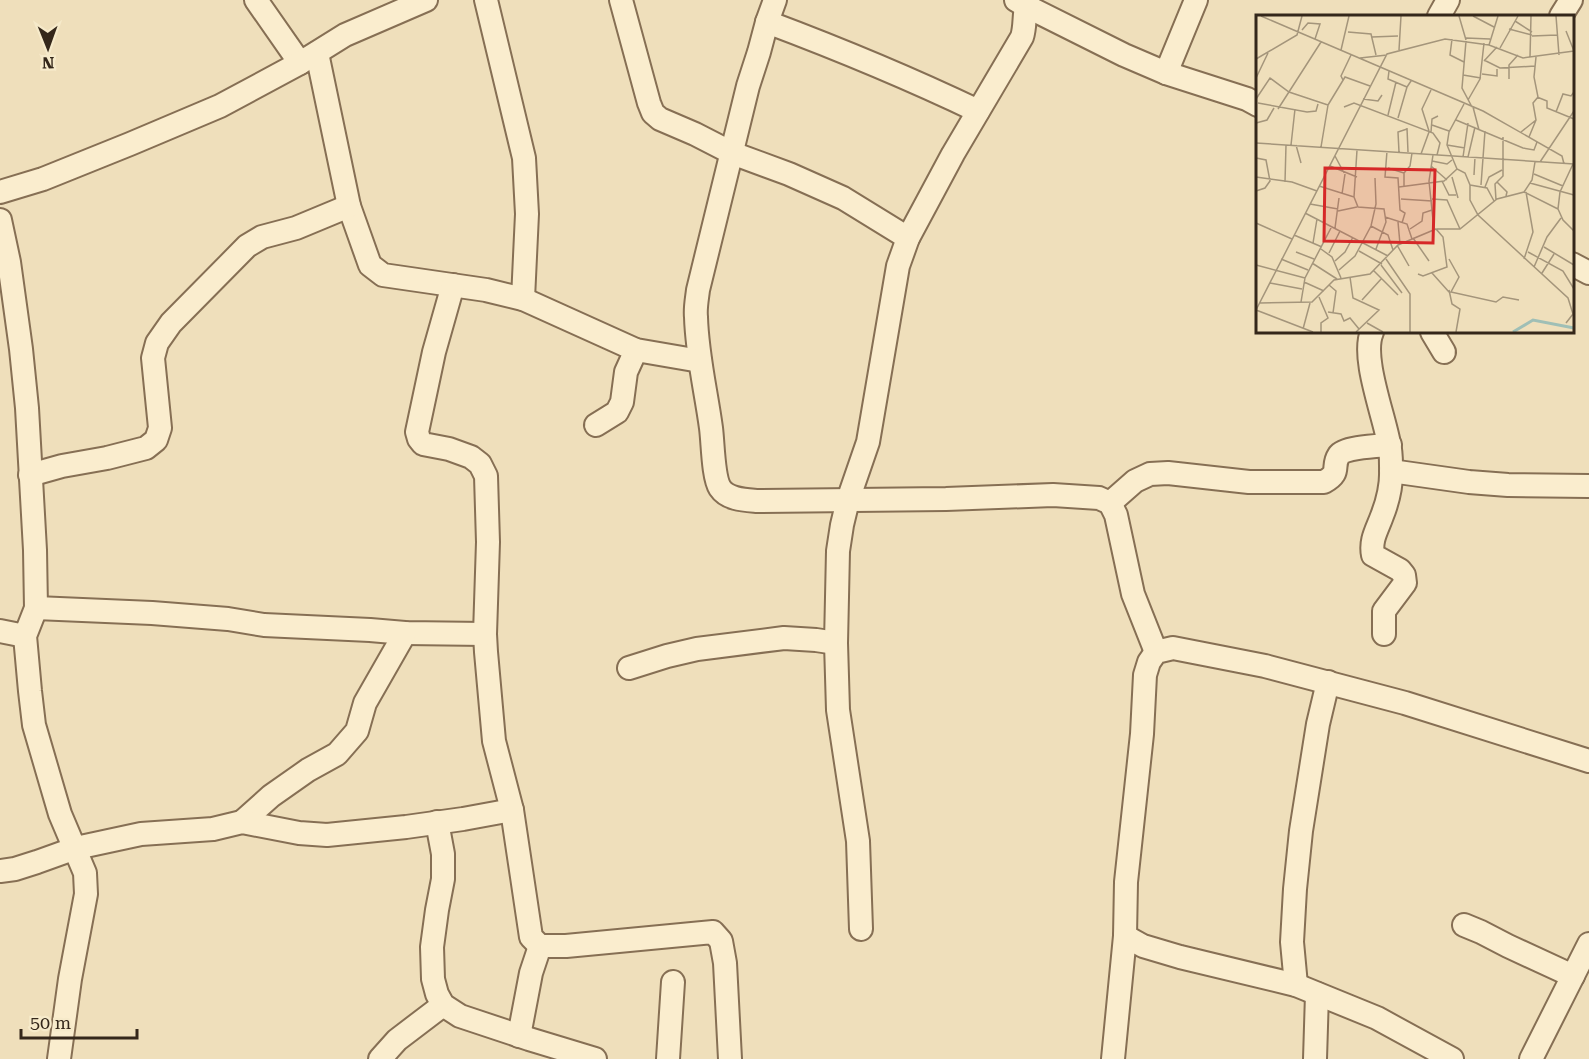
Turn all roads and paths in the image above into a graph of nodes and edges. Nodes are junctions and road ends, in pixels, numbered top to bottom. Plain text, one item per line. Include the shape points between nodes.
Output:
1 (256, 0) edge
2 (426, 0) edge
3 (486, 0) edge
4 (621, 0) edge
5 (775, 0) edge
6 (1196, 0) edge
7 (1448, 0) edge
8 (1571, 0) edge
9 (1023, 2) edge
10 (1440, 15) edge
11 (1562, 15) edge
12 (767, 22) junction
13 (309, 58) junction
14 (1166, 73) junction
15 (1256, 104) edge
16 (978, 111) junction
17 (732, 153) junction
18 (0, 192) edge
19 (349, 206) junction
20 (0, 220) edge
21 (908, 238) junction
22 (1574, 265) edge
23 (1589, 273) edge
24 (453, 285) junction
25 (523, 299) junction
26 (1372, 333) edge
27 (1433, 333) edge
28 (636, 350) junction
29 (1444, 352) dead end
30 (700, 361) junction
31 (596, 425) dead end
32 (1390, 445) junction
33 (1391, 471) junction
34 (30, 474) junction
35 (1589, 486) edge
36 (848, 500) junction
37 (1110, 503) junction
38 (36, 608) junction
39 (0, 631) edge
40 (405, 633) junction
41 (485, 634) junction
42 (1384, 634) dead end
43 (25, 636) junction
44 (836, 643) junction
45 (1156, 652) junction
46 (629, 668) dead end
47 (1328, 682) junction
48 (1589, 761) edge
49 (512, 810) junction
50 (242, 822) junction
51 (437, 822) junction
52 (76, 848) junction
53 (0, 871) edge
54 (1464, 925) dead end
55 (861, 929) dead end
56 (1125, 936) junction
57 (1589, 944) edge
58 (540, 946) junction
59 (1573, 976) junction
60 (673, 982) dead end
61 (1296, 985) junction
62 (1317, 994) junction
63 (443, 1005) junction
64 (519, 1036) junction
65 (59, 1059) edge
66 (380, 1059) edge
67 (595, 1059) edge
68 (668, 1059) edge
69 (730, 1059) edge
70 (1113, 1059) edge
71 (1315, 1059) edge
72 (1452, 1059) edge
73 (1531, 1059) edge

1 - 13 street
2 - 13 street via 345,35
3 - 25 street via 524,158 527,214
4 - 17 street via 653,113
5 - 12 street
6 - 14 street
7 - 10 street
8 - 11 street
9 - 14 street
9 - 16 street via 1025,30
12 - 16 street via 849,53
12 - 17 street
13 - 18 street via 220,106 43,179
13 - 19 street
14 - 15 street
16 - 21 street
17 - 21 street via 843,198
17 - 30 street via 698,290
19 - 24 street via 370,265 383,275
19 - 34 street via 247,246 171,323 157,342 153,358 160,428 156,440 146,448
20 - 34 street via 21,349
21 - 36 street via 898,266 868,442
22 - 23 street
24 - 25 street
24 - 41 street via 417,432 423,444 471,457 486,477
25 - 28 street
26 - 32 street via 1370,363
27 - 29 street
28 - 30 street
28 - 31 street via 626,372 617,412
30 - 36 street via 715,470 719,487 727,495 758,501
32 - 33 street
32 - 37 street via 1342,452 1332,477 1324,482 1250,482 1150,474 1135,481
33 - 35 street via 1508,485
33 - 42 street via 1388,498 1371,548 1373,555 1400,570 1405,583 1384,611
34 - 38 street
36 - 37 street via 1053,495 1099,498
36 - 44 street via 838,551
37 - 45 street via 1133,594
38 - 40 street
38 - 43 street
39 - 43 street
40 - 41 street
40 - 50 street via 365,703 357,731 337,754 271,796
41 - 49 street via 494,741
43 - 52 street via 34,725 60,814
44 - 46 street via 784,638 697,649
44 - 55 street via 838,710 858,841
45 - 47 street via 1173,648
45 - 56 street via 1145,675 1126,882
47 - 48 street
47 - 61 street via 1301,831 1292,942
49 - 51 street
49 - 58 street via 531,937
50 - 51 street via 327,835
50 - 52 street via 213,829 141,834
51 - 63 street via 443,879 432,968
52 - 53 street
52 - 65 street via 85,873 86,894
54 - 59 street
56 - 61 street via 1180,957
56 - 70 street
57 - 59 street
58 - 64 street
58 - 69 street via 713,932 721,941 726,963
59 - 73 street
60 - 68 street
61 - 62 street
62 - 71 street
62 - 72 street via 1377,1018
63 - 64 street via 460,1016
63 - 66 street via 397,1040
64 - 67 street

